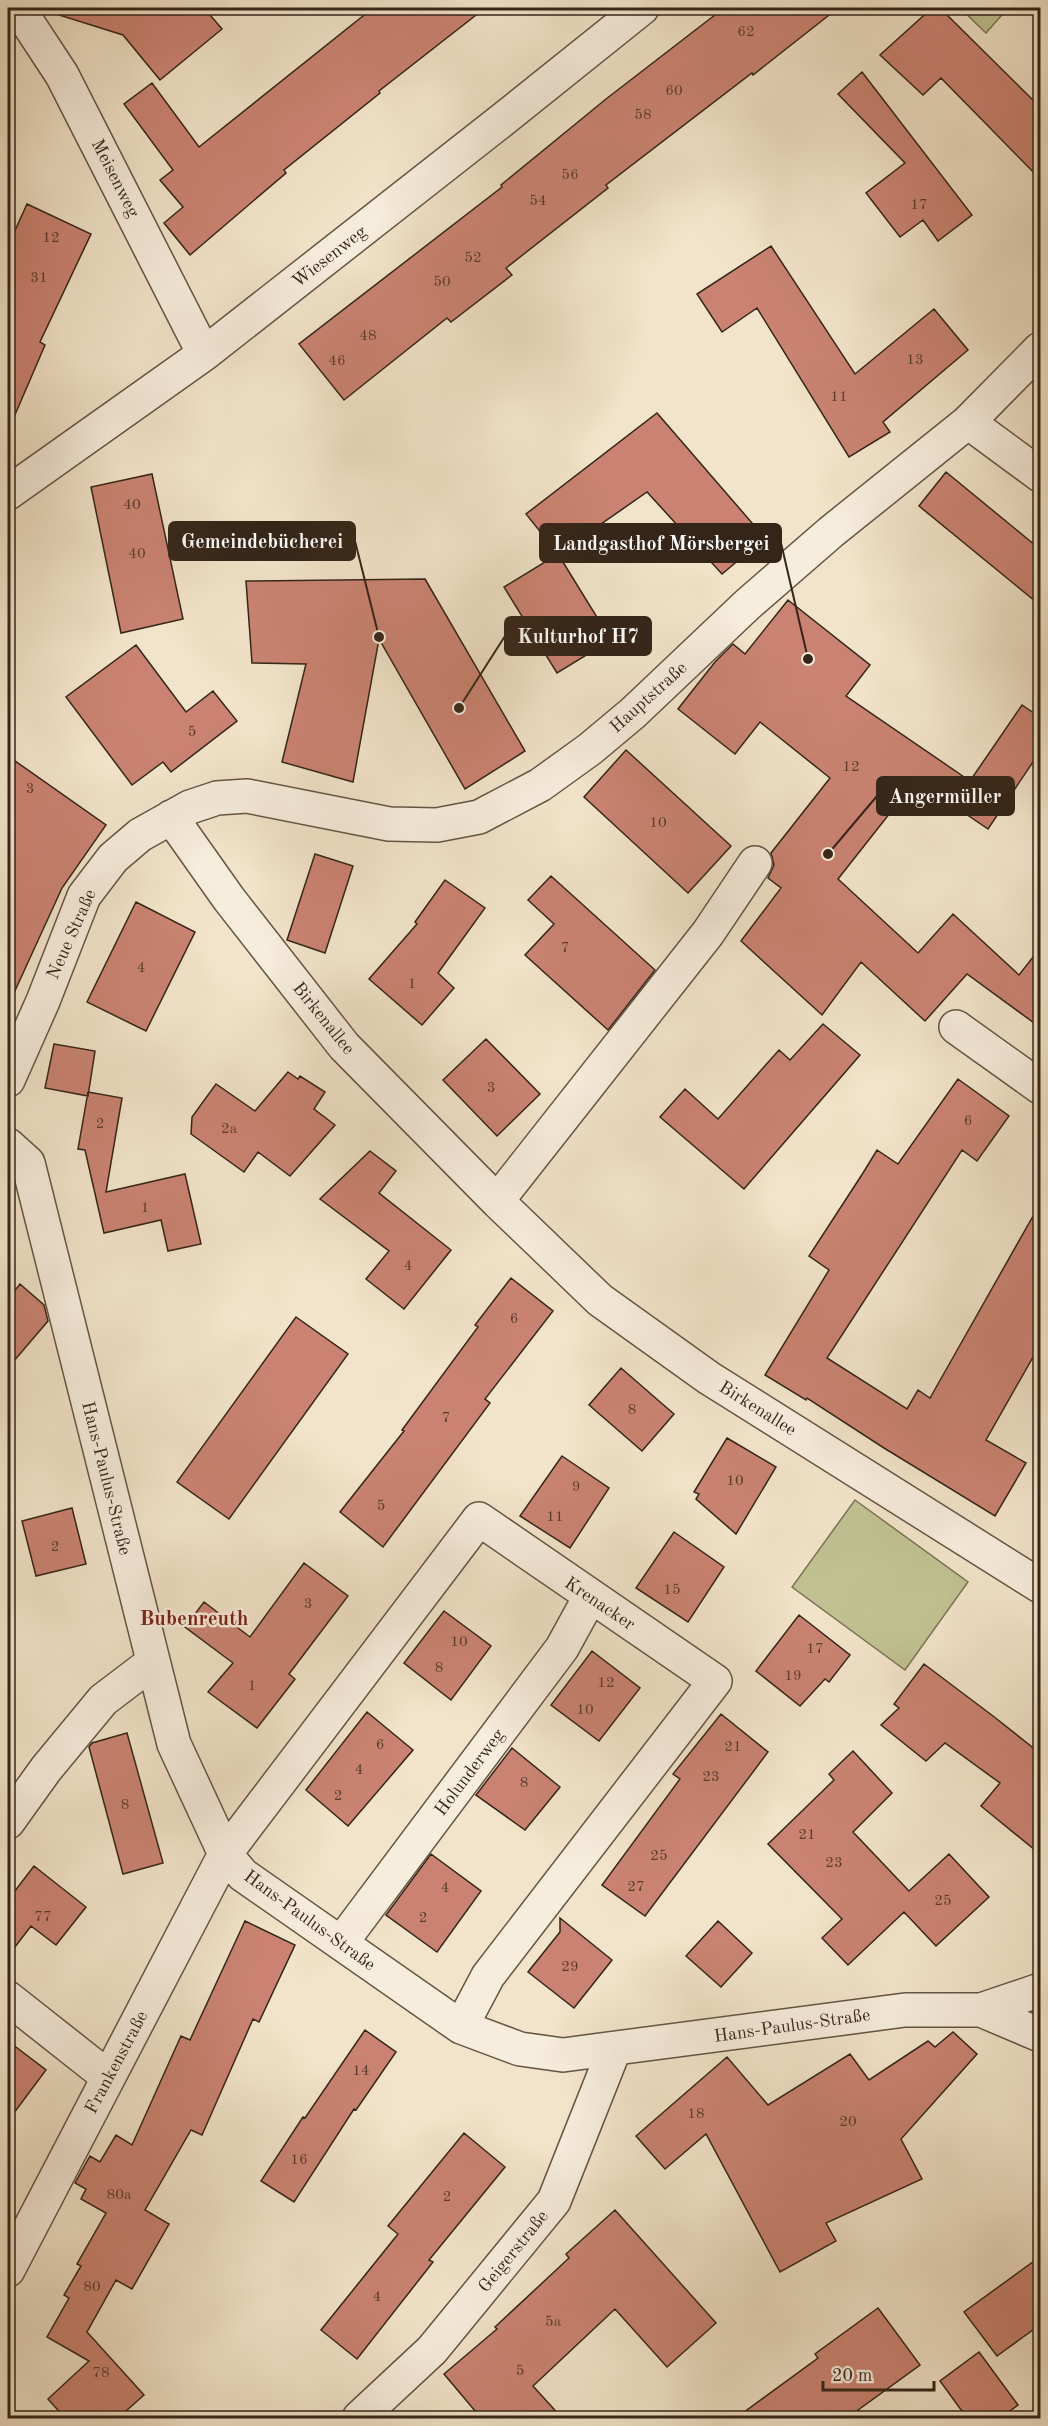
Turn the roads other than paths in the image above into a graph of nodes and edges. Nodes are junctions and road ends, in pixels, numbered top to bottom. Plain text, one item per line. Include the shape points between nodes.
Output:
1 (18, 8) edge
2 (642, 8) edge
3 (1041, 350) edge
4 (204, 354) junction
5 (968, 422) junction
6 (1041, 475) edge
7 (8, 493) edge
8 (171, 817) junction
9 (755, 863) dead end
10 (956, 1027) dead end
11 (8, 1080) edge
12 (1041, 1087) edge
13 (8, 1145) edge
14 (496, 1201) junction
15 (1041, 1586) edge
16 (590, 1597) junction
17 (153, 1662) junction
18 (8, 1822) edge
19 (225, 1854) junction
20 (341, 1943) junction
21 (1041, 1990) edge
22 (8, 1998) edge
23 (981, 2010) junction
24 (460, 2027) junction
25 (1041, 2035) edge
26 (614, 2050) junction
27 (108, 2077) junction
28 (8, 2270) edge
29 (359, 2418) edge

1 - 4 street, Meisenweg via 62,75
2 - 4 street, Wiesenweg
3 - 5 street, Hauptstraße
4 - 7 street, Wiesenweg
5 - 6 street
5 - 8 street, Hauptstraße via 831,532 590,749 540,786 479,817 437,825 389,824 247,796 217,798
8 - 11 street, Neue Straße via 140,835 113,858 84,896
8 - 14 street, Birkenallee via 344,1046
9 - 14 street via 708,933
10 - 12 street
13 - 17 street, Hans-Paulus-Straße via 28,1163
14 - 15 street, Birkenallee via 600,1300 709,1378
16 - 19 street, Krenacker via 479,1519
16 - 20 street, Holunderweg via 562,1648
16 - 24 street, Krenacker via 715,1681 488,1976
17 - 18 street via 103,1700
17 - 19 street, Hans-Paulus-Straße via 174,1744
19 - 20 street, Hans-Paulus-Straße via 243,1875
19 - 27 street, Frankenstraße
20 - 24 street, Hans-Paulus-Straße
21 - 23 street
22 - 27 street
23 - 25 street
23 - 26 street, Hans-Paulus-Straße via 904,2010
24 - 26 street, Hans-Paulus-Straße via 520,2049 563,2055
26 - 29 street, Geigerstraße via 554,2201 432,2350
27 - 28 street, Frankenstraße

